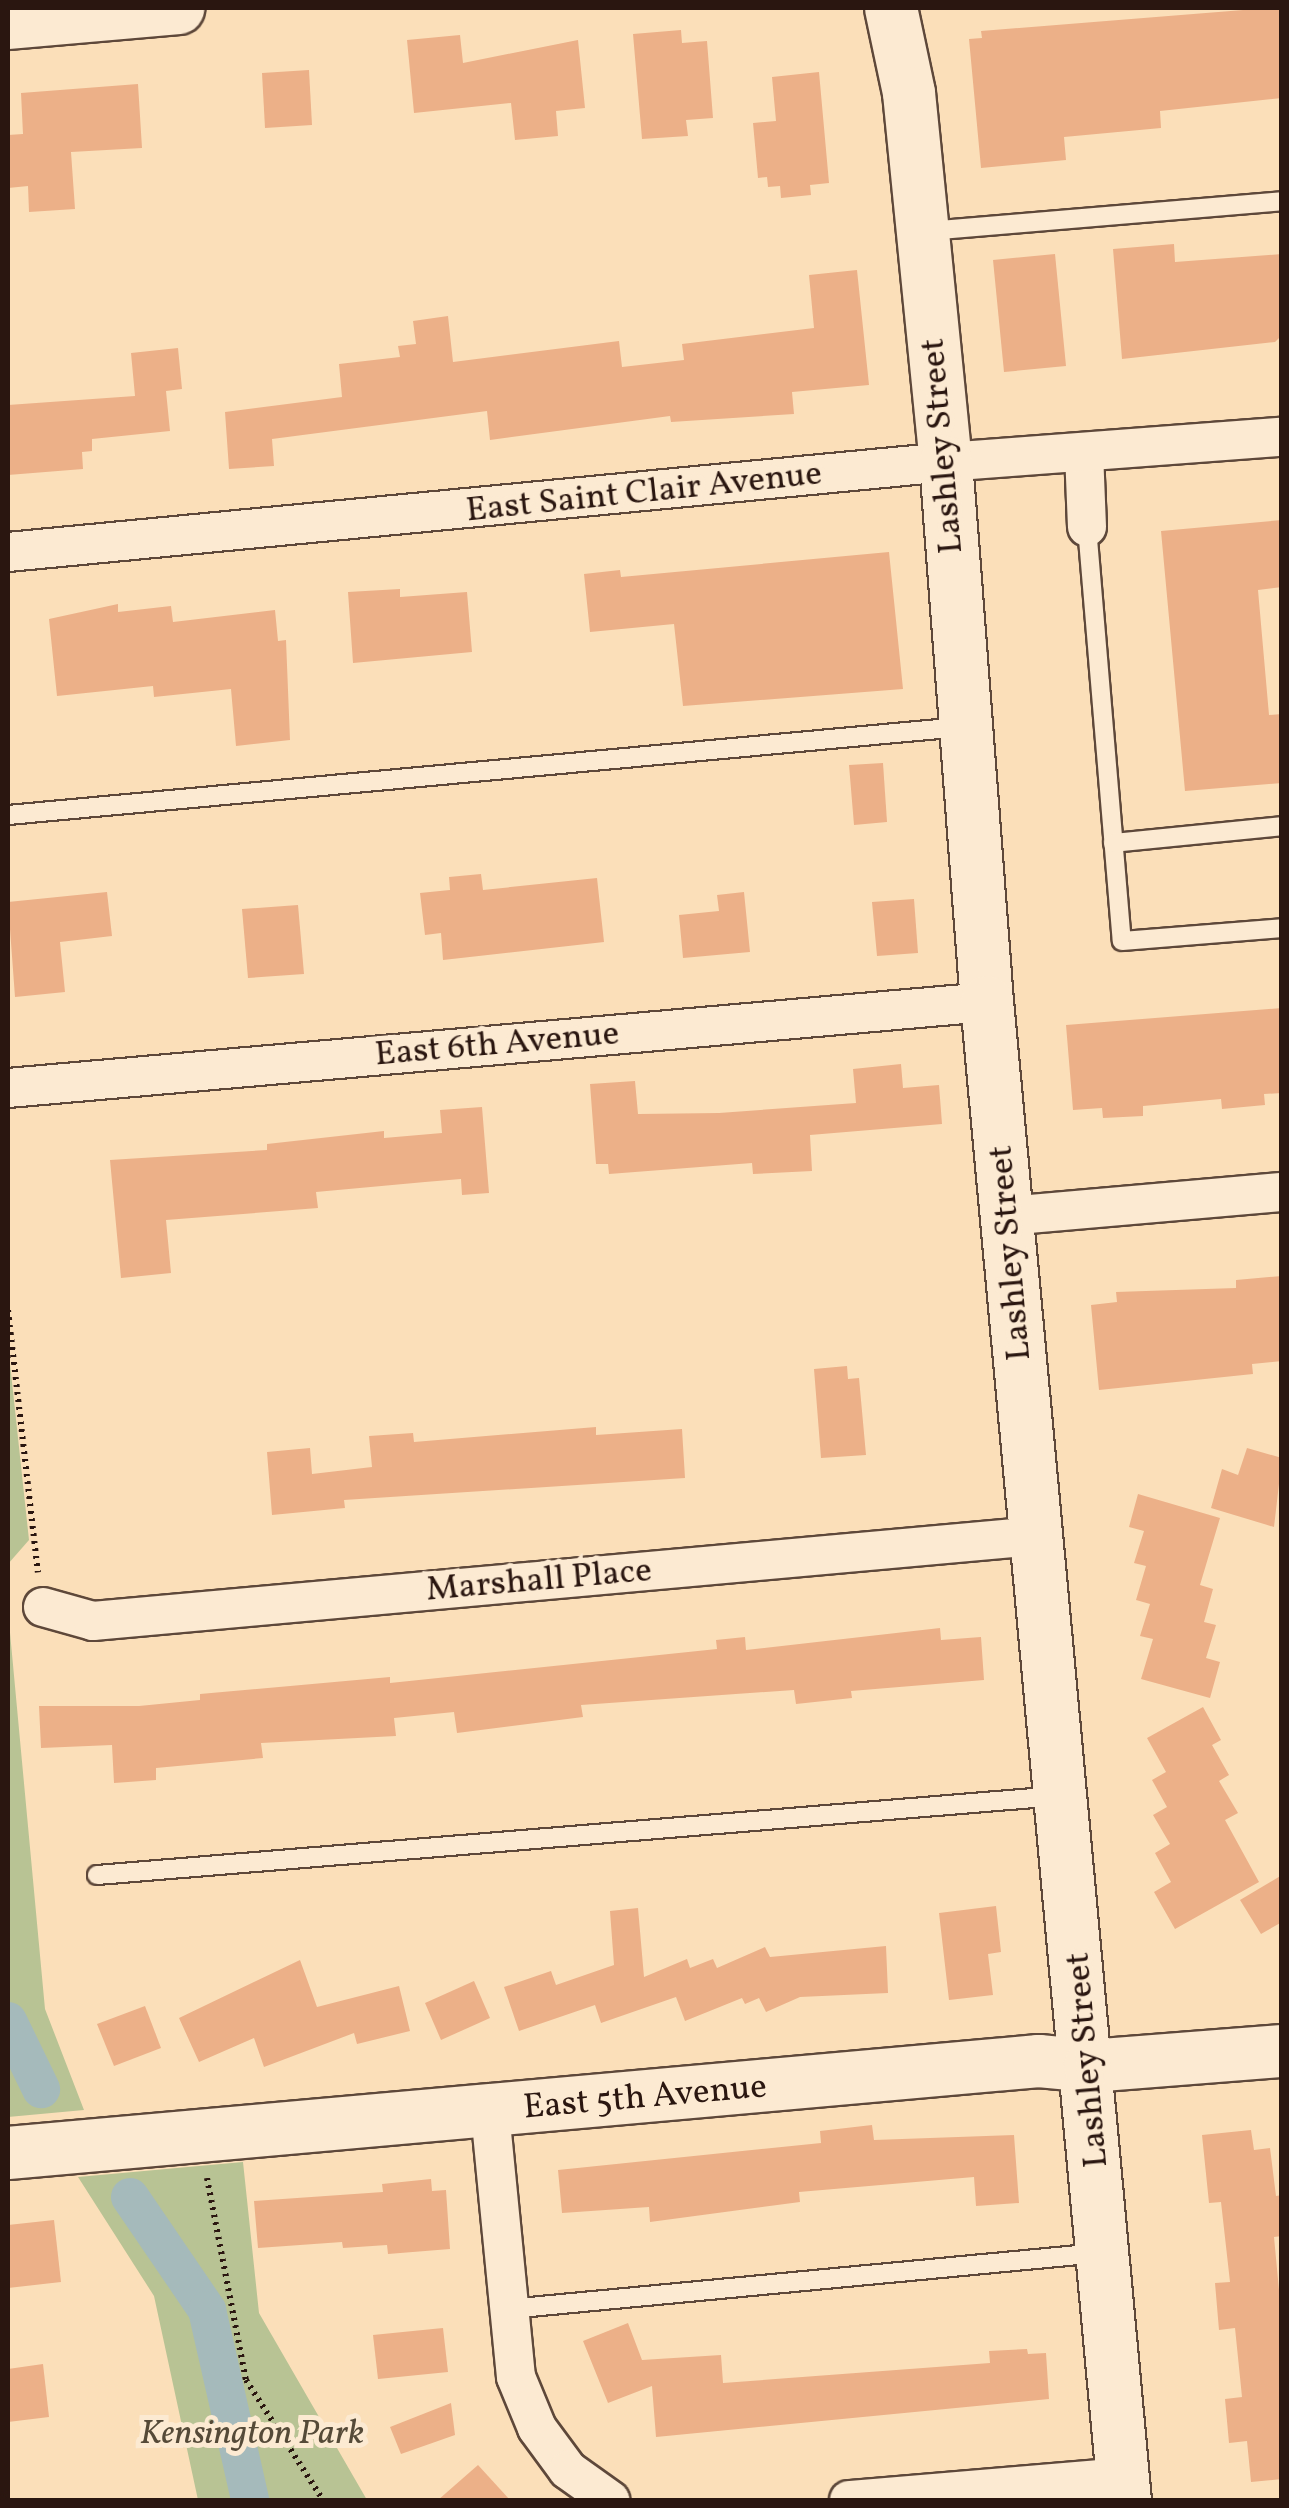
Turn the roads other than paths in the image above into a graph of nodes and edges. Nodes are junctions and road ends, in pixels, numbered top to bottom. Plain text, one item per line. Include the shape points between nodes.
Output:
1 (178, 8) edge
2 (891, 8) edge
3 (8, 22) edge
4 (1282, 201) edge
5 (923, 231) junction
6 (1282, 437) edge
7 (1084, 452) junction
8 (946, 462) junction
9 (1087, 527) joint
10 (8, 552) edge
11 (966, 727) junction
12 (8, 815) edge
13 (1282, 826) edge
14 (1113, 843) junction
15 (1282, 928) edge
16 (987, 1002) junction
17 (8, 1088) edge
18 (1282, 1192) edge
19 (1008, 1216) junction
20 (1037, 1536) junction
21 (43, 1607) road end
22 (1063, 1796) junction
23 (98, 1875) dead end
24 (1282, 2051) edge
25 (1090, 2066) junction
26 (490, 2112) junction
27 (8, 2153) edge
28 (1105, 2252) junction
29 (509, 2309) junction
30 (1124, 2489) edge
31 (906, 2498) edge
32 (610, 2500) edge
33 (849, 2500) edge

1 - 3 main road
2 - 5 main road, Lashley Street via 909,93
4 - 5 lane
5 - 8 main road, Lashley Street
6 - 7 street, East Saint Clair Avenue
7 - 8 street, East Saint Clair Avenue
7 - 9 street
8 - 10 street, East Saint Clair Avenue
8 - 11 main road, Lashley Street
9 - 14 lane
11 - 12 lane
11 - 16 main road, Lashley Street
13 - 14 lane
14 - 15 lane via 1122,941
16 - 17 street, East 6th Avenue
16 - 19 main road, Lashley Street
18 - 19 street
19 - 20 main road, Lashley Street
20 - 21 street, Marshall Place via 93,1621
20 - 22 main road, Lashley Street
22 - 23 lane
22 - 25 main road, Lashley Street
24 - 25 main road, East 5th Avenue
25 - 26 main road, East 5th Avenue via 1039,2061
25 - 28 main road, Lashley Street
26 - 27 main road, East 5th Avenue
26 - 29 street
28 - 29 lane
28 - 30 main road, Lashley Street
29 - 32 street via 516,2378 536,2428 568,2470
30 - 31 street
31 - 33 street

